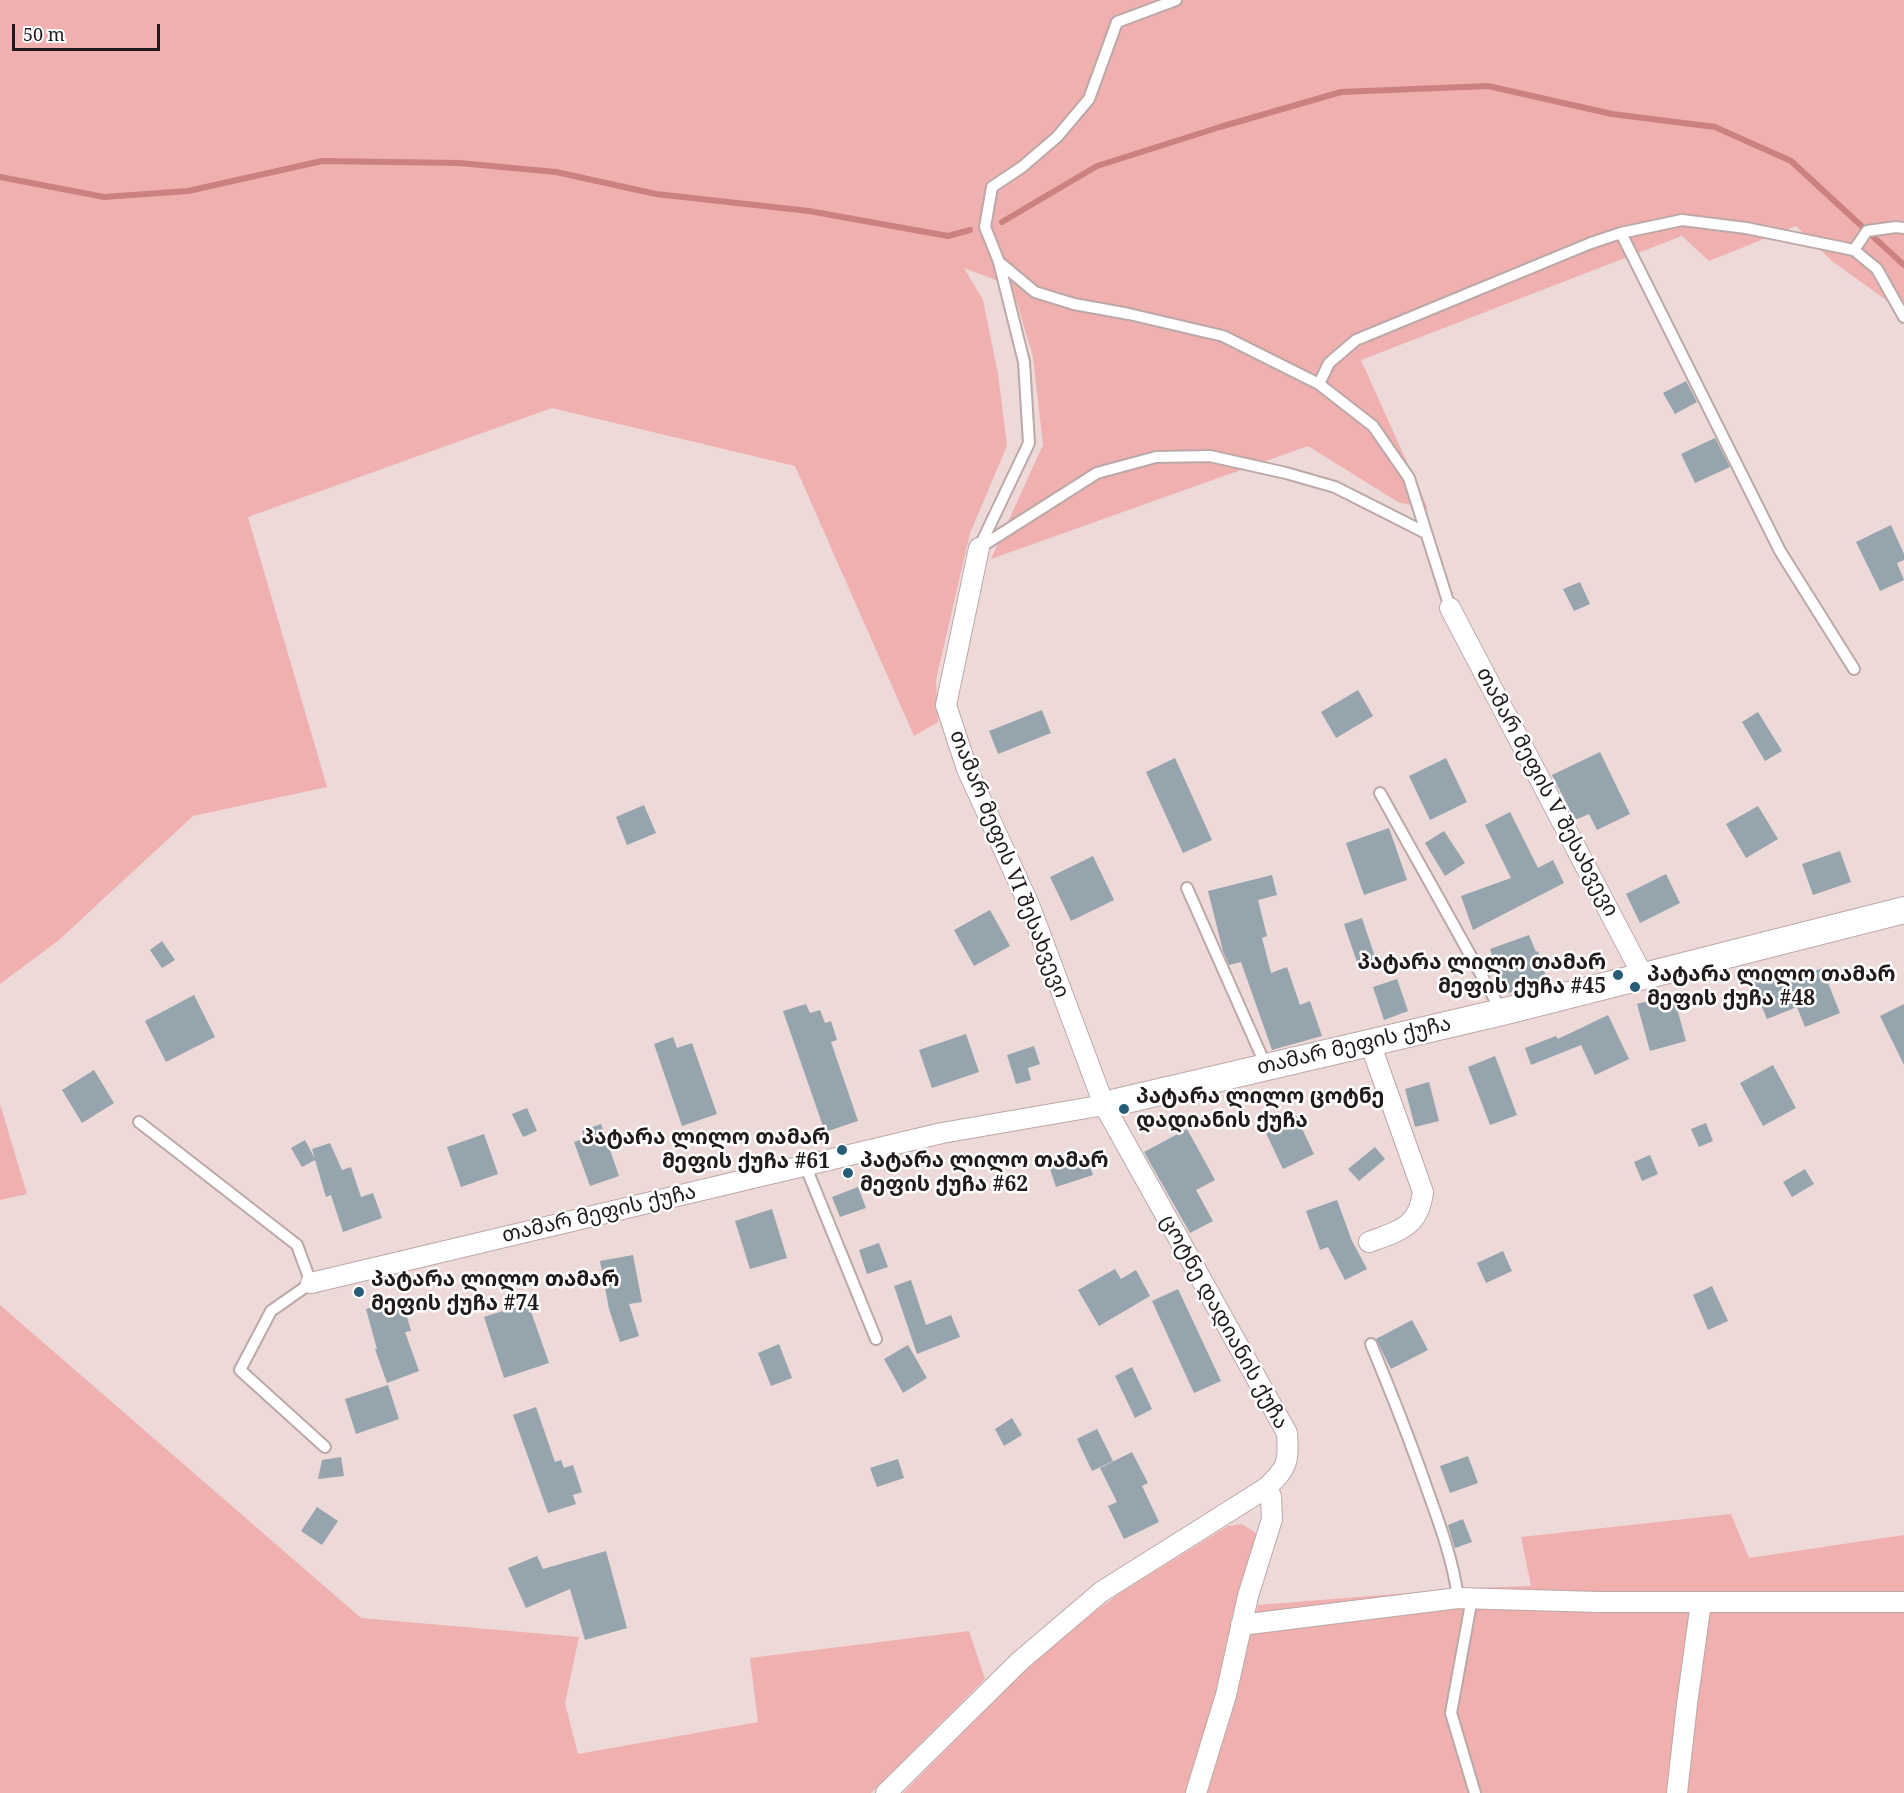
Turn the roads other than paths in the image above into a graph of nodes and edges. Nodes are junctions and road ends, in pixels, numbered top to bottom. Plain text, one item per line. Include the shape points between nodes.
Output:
1 (1176, 0) edge
2 (1904, 228) edge
3 (1621, 233) junction
4 (1854, 250) junction
5 (999, 262) junction
6 (1904, 316) edge
7 (1318, 384) junction
8 (1426, 533) junction
9 (979, 548) junction
10 (1450, 608) joint
11 (1854, 669) dead end
12 (1380, 793) dead end
13 (1187, 888) dead end
14 (1904, 910) edge
15 (1643, 976) junction
16 (1502, 1012) junction
17 (1370, 1043) junction
18 (1266, 1066) junction
19 (1104, 1105) junction
20 (139, 1122) dead end
21 (805, 1166) junction
22 (1369, 1242) dead end
23 (311, 1283) junction
24 (876, 1339) dead end
25 (1371, 1344) dead end
26 (325, 1447) dead end
27 (1266, 1488) junction
28 (1465, 1598) junction
29 (1701, 1602) junction
30 (1904, 1602) edge
31 (1241, 1625) junction
32 (886, 1793) edge
33 (1196, 1793) edge
34 (1476, 1793) edge
35 (1677, 1793) edge

1 - 5 lane via 1117,21 1089,99 1056,137 992,187 985,227
2 - 4 lane via 1867,231
3 - 4 lane via 1682,220 1746,228
3 - 7 lane via 1356,340 1329,363
3 - 11 lane via 1780,551
4 - 6 lane via 1877,269
5 - 7 lane via 1035,292 1223,336
5 - 9 lane via 1024,362 1029,443
7 - 8 lane via 1373,426 1409,478
8 - 9 lane via 1335,487 1210,456 1156,457 1097,473
8 - 10 lane
9 - 19 street, თამარ მეფის VI შესახვევი via 946,705 967,769 1030,908
10 - 15 street, თამარ მეფის V შესახვევი
12 - 16 lane
13 - 18 lane
14 - 15 street, თამარ მეფის ქუჩა
15 - 16 street, თამარ მეფის ქუჩა
16 - 17 street, თამარ მეფის ქუჩა
17 - 18 street, თამარ მეფის ქუჩა
17 - 22 street via 1423,1192 1421,1207 1407,1226
18 - 19 street, თამარ მეფის ქუჩა
19 - 21 street, თამარ მეფის ქუჩა via 942,1133
19 - 27 street, ცოტნე დადიანის ქუჩა via 1287,1434 1288,1457 1281,1473
20 - 23 lane via 297,1245
21 - 23 street, თამარ მეფის ქუჩა
21 - 24 lane
23 - 26 lane via 271,1311 240,1370
25 - 28 lane via 1405,1427
27 - 31 street via 1271,1496 1272,1519
27 - 32 street, ცოტნე დადიანის ქუჩა via 1101,1592 1020,1661
28 - 29 street
28 - 31 street
28 - 34 lane via 1451,1713
29 - 30 street
29 - 35 street
31 - 33 street via 1226,1695

